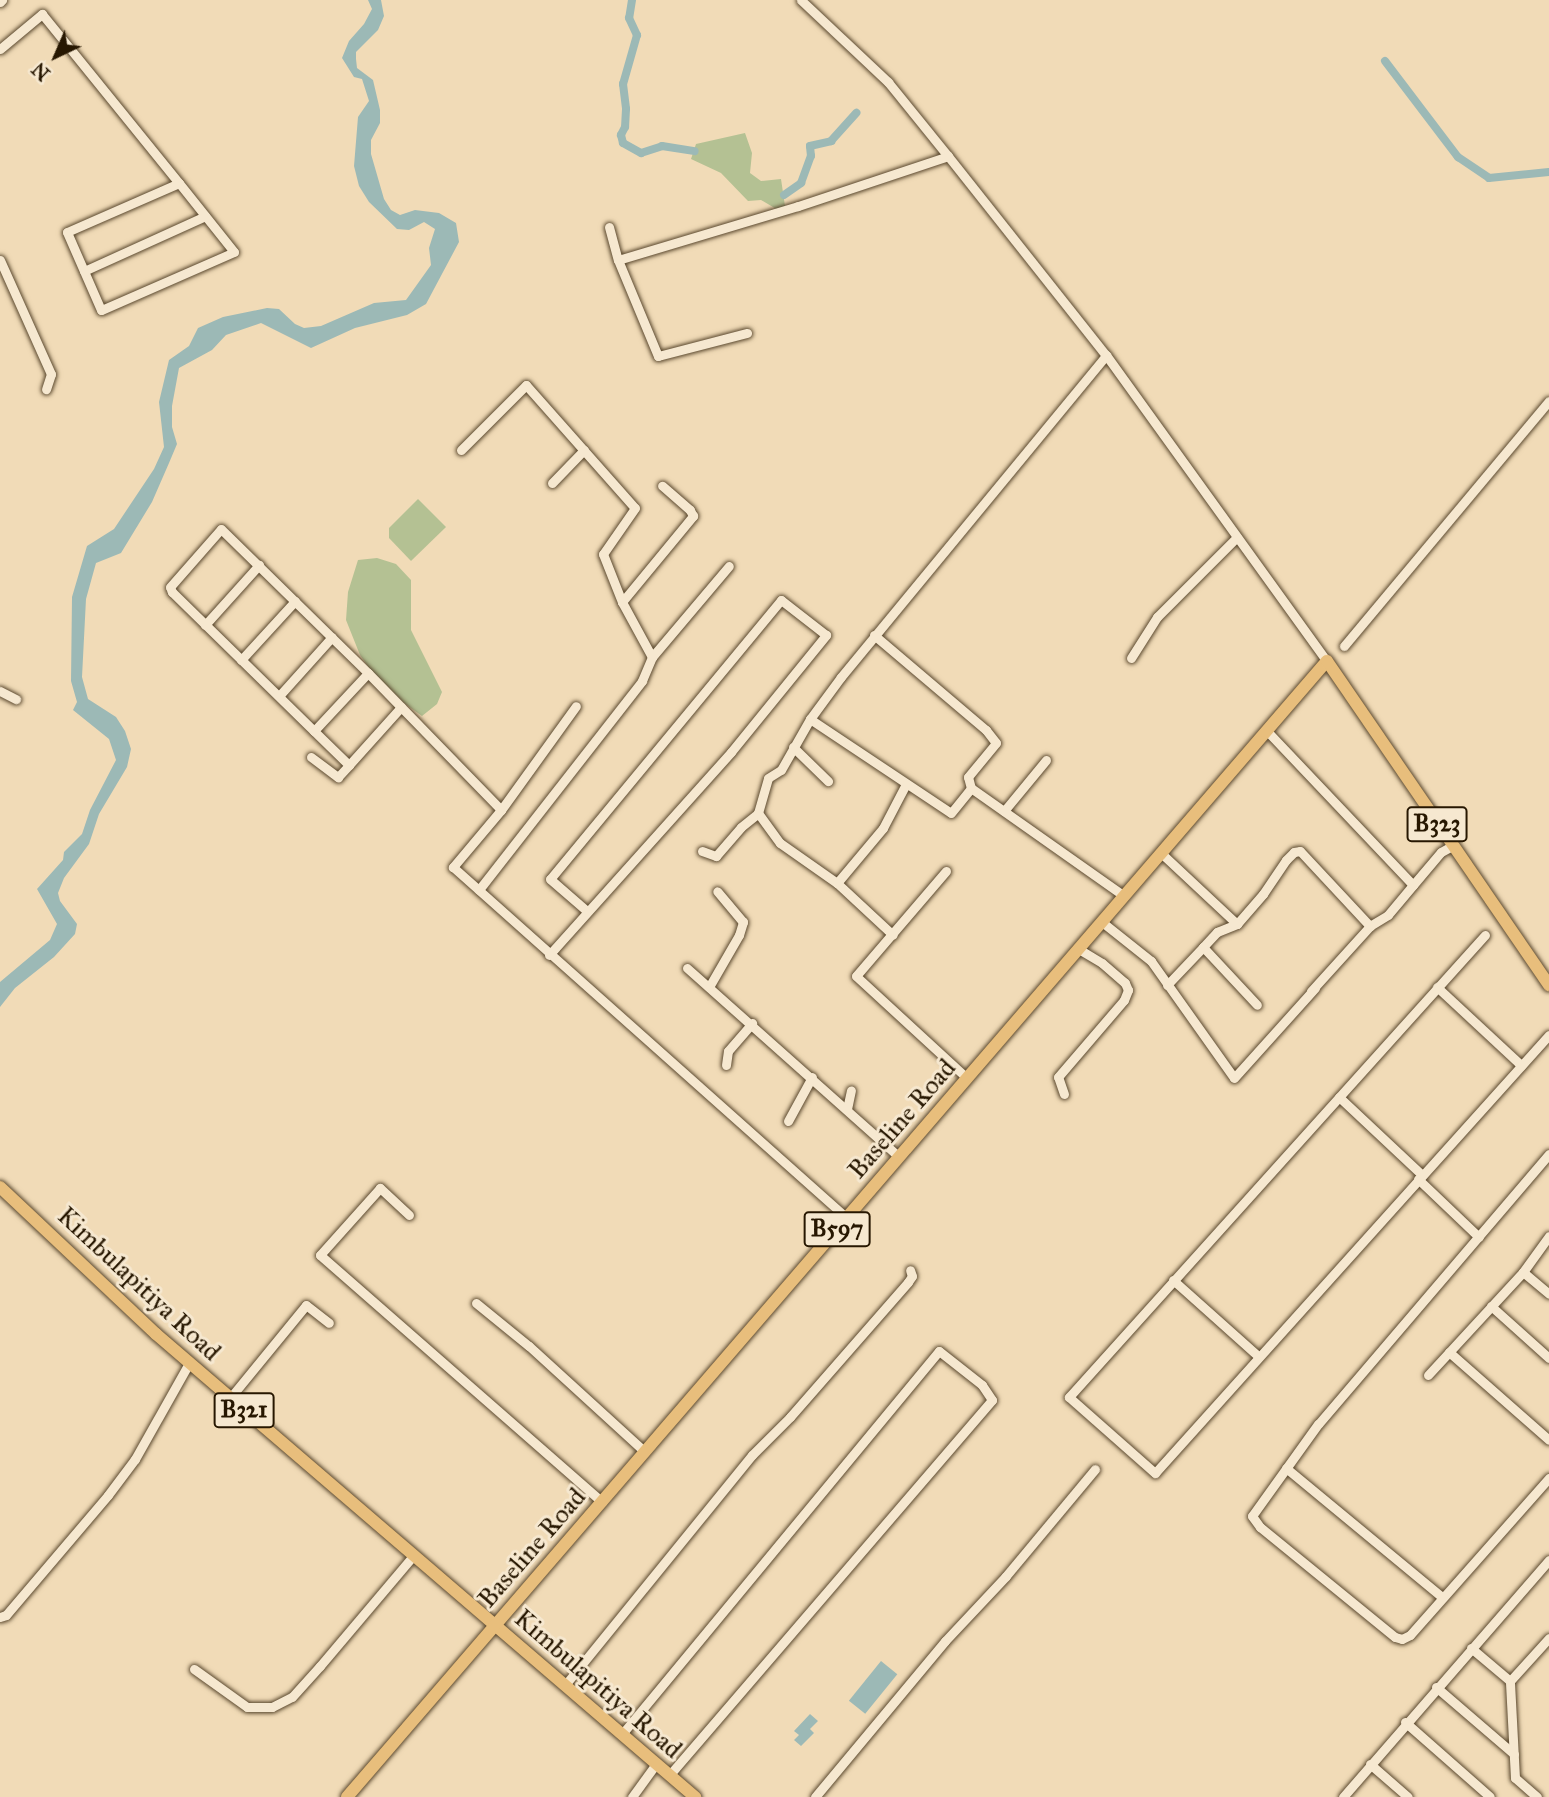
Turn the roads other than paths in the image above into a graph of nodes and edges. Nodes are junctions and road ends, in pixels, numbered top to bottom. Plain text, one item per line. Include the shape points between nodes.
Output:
1 (801, 0) edge
2 (0, 50) edge
3 (948, 156) junction
4 (179, 183) junction
5 (205, 216) junction
6 (609, 227) dead end
7 (618, 260) junction
8 (0, 261) edge
9 (84, 271) junction
10 (747, 333) dead end
11 (1106, 355) junction
12 (46, 389) dead end
13 (1549, 401) edge
14 (461, 450) dead end
15 (583, 450) junction
16 (552, 483) dead end
17 (662, 486) dead end
18 (1237, 537) junction
19 (259, 565) junction
20 (729, 566) dead end
21 (295, 601) junction
22 (622, 602) junction
23 (205, 625) junction
24 (874, 635) junction
25 (332, 637) junction
26 (1343, 646) dead end
27 (652, 657) junction
28 (1131, 658) dead end
29 (241, 660) junction
30 (1327, 661) junction
31 (368, 673) junction
32 (0, 691) edge
33 (279, 696) junction
34 (16, 699) dead end
35 (576, 706) dead end
36 (401, 707) junction
37 (810, 719) junction
38 (1267, 730) junction
39 (314, 731) junction
40 (793, 747) junction
41 (311, 757) dead end
42 (1046, 761) dead end
43 (349, 765) junction
44 (828, 781) dead end
45 (906, 784) junction
46 (971, 788) junction
47 (501, 810) junction
48 (1004, 811) junction
49 (758, 813) junction
50 (1452, 846) junction
51 (702, 852) dead end
52 (1161, 853) junction
53 (946, 871) dead end
54 (837, 883) junction
55 (1413, 885) junction
56 (479, 890) junction
57 (717, 891) dead end
58 (1124, 896) junction
59 (586, 911) junction
60 (1102, 922) junction
61 (1237, 924) junction
62 (1370, 926) junction
63 (893, 935) junction
64 (1485, 935) dead end
65 (1203, 947) junction
66 (1079, 949) junction
67 (549, 955) junction
68 (1334, 965) junction
69 (687, 968) dead end
70 (1167, 985) junction
71 (1549, 985) edge
72 (709, 987) junction
73 (1437, 987) junction
74 (1311, 991) dead end
75 (1257, 1006) dead end
76 (752, 1023) junction
77 (1549, 1035) edge
78 (726, 1065) dead end
79 (1521, 1065) junction
80 (812, 1077) junction
81 (967, 1078) junction
82 (851, 1090) dead end
83 (1064, 1094) dead end
84 (1339, 1097) junction
85 (847, 1109) junction
86 (788, 1121) dead end
87 (1549, 1154) edge
88 (899, 1157) junction
89 (1420, 1177) junction
90 (0, 1187) edge
91 (409, 1215) dead end
92 (847, 1218) junction
93 (1549, 1236) edge
94 (1479, 1237) junction
95 (909, 1270) dead end
96 (1522, 1272) junction
97 (1173, 1280) junction
98 (1549, 1294) edge
99 (476, 1303) dead end
100 (1491, 1306) junction
101 (329, 1323) dead end
102 (1449, 1352) junction
103 (1259, 1357) junction
104 (1549, 1358) edge
105 (189, 1363) junction
106 (1427, 1375) dead end
107 (230, 1398) junction
108 (1549, 1440) edge
109 (645, 1452) junction
110 (1286, 1468) junction
111 (1095, 1469) dead end
112 (1549, 1478) edge
113 (602, 1502) junction
114 (412, 1557) junction
115 (1549, 1560) edge
116 (1442, 1597) junction
117 (0, 1617) edge
118 (495, 1626) junction
119 (1549, 1638) edge
120 (1471, 1648) junction
121 (194, 1669) dead end
122 (1510, 1681) junction
123 (565, 1685) junction
124 (1436, 1688) junction
125 (1405, 1722) junction
126 (622, 1734) junction
127 (1514, 1754) junction
128 (656, 1764) junction
129 (1370, 1764) junction
130 (670, 1775) junction
131 (347, 1797) edge
132 (632, 1797) edge
133 (695, 1797) edge
134 (815, 1797) edge
135 (1343, 1797) edge
136 (1408, 1797) edge
137 (1490, 1797) edge
138 (1537, 1797) edge

1 - 3 street via 888,82
2 - 4 street via 43,14
3 - 7 street
3 - 11 street
4 - 5 street
4 - 9 street via 67,232
5 - 9 street
5 - 9 street via 234,252 101,310
6 - 7 street
7 - 10 street via 658,356
8 - 12 street via 51,373
11 - 18 street
11 - 24 street
13 - 26 street
14 - 15 street via 526,385
15 - 16 street
15 - 22 street via 635,508 603,554
17 - 22 street via 693,516
18 - 28 street via 1157,617
18 - 30 street
19 - 21 street
19 - 23 street
19 - 23 street via 221,529 170,587
20 - 27 street
21 - 25 street
21 - 29 street
22 - 27 street
23 - 29 street
24 - 37 street
24 - 46 street via 996,743 968,777
25 - 31 street
25 - 33 street
27 - 56 street via 642,681
29 - 33 street
30 - 38 main road, Baseline Road / B597
30 - 50 main road, B323
31 - 36 street
31 - 39 street
32 - 34 street
33 - 39 street
35 - 47 street
36 - 43 street
36 - 47 street
37 - 40 street
37 - 45 street
38 - 52 main road, Baseline Road / B597
38 - 55 street
39 - 43 street
40 - 44 street
40 - 49 street via 781,771 768,778
41 - 43 street via 338,777
42 - 48 street
45 - 46 street via 951,813
45 - 54 street via 883,828
46 - 48 street
47 - 56 street via 453,867
48 - 58 street
49 - 51 street via 716,856
49 - 54 street via 780,843
50 - 55 street via 1441,852
50 - 71 main road, B323
52 - 58 main road, Baseline Road / B597
52 - 61 street
53 - 63 street
54 - 63 street
55 - 62 street via 1388,915
56 - 67 street
57 - 72 street via 743,922
58 - 60 main road, Baseline Road / B597
59 - 59 street via 731,752 826,635 781,600 550,880
59 - 67 street
60 - 66 main road, Baseline Road / B597
60 - 70 street via 1151,961
61 - 62 street via 1286,860 1300,851
61 - 65 street via 1217,932
62 - 68 street
63 - 81 street via 856,976
64 - 73 street
65 - 70 street
65 - 75 street
66 - 81 main road, Baseline Road / B597
66 - 83 street via 1102,963 1128,990 1058,1077
67 - 92 street
68 - 70 street via 1234,1078
68 - 74 street
69 - 72 street
72 - 76 street
73 - 79 street
73 - 84 street
76 - 78 street via 728,1051
76 - 80 street
77 - 79 street
79 - 89 street
80 - 85 street
80 - 86 street
81 - 88 main road, Baseline Road / B597
82 - 85 street
84 - 89 street
84 - 97 street
85 - 88 street
87 - 94 street
88 - 92 main road, Baseline Road / B597
89 - 94 street
89 - 103 street
90 - 105 main road, Kimbulapitiya Road / B321
91 - 113 street via 380,1188 320,1255
92 - 109 main road, Baseline Road / B597
93 - 96 street
94 - 110 street via 1318,1424
95 - 123 street via 908,1282 752,1455
96 - 98 street
96 - 100 street
97 - 103 street
97 - 103 street via 1069,1397 1155,1473
99 - 109 street
100 - 102 street
100 - 104 street
101 - 107 street via 306,1306
102 - 106 street
102 - 108 street
105 - 107 main road, Kimbulapitiya Road / B321
105 - 117 street via 135,1459
107 - 114 main road, Kimbulapitiya Road / B321
109 - 113 main road, Baseline Road / B597
110 - 116 street
110 - 116 street via 1252,1512 1260,1527 1395,1637 1410,1635
111 - 134 street
112 - 116 street
113 - 118 main road, Baseline Road / B597
114 - 118 main road, Kimbulapitiya Road / B321
114 - 121 street via 320,1666 292,1696 272,1707 247,1707
115 - 120 street
118 - 123 main road, Kimbulapitiya Road / B321
118 - 131 main road, Baseline Road / B597
119 - 122 street
120 - 122 street
120 - 124 street
122 - 127 street
123 - 126 main road, Kimbulapitiya Road / B321
124 - 125 street
124 - 127 street
125 - 129 street
125 - 137 street
126 - 128 main road, Kimbulapitiya Road / B321
126 - 130 street via 939,1351 973,1377 992,1400
127 - 138 street via 1515,1778
128 - 130 main road, Kimbulapitiya Road / B321
128 - 132 street
129 - 135 street
129 - 136 street
130 - 133 main road, Kimbulapitiya Road / B321

